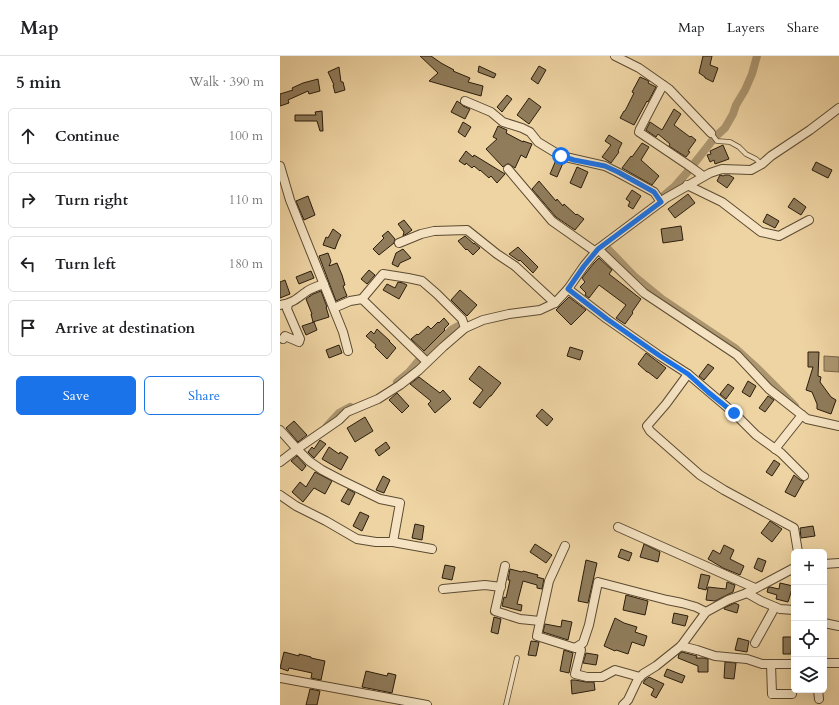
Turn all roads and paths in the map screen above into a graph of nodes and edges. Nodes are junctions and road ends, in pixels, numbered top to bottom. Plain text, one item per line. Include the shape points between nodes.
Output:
1 (615, 56) edge
2 (663, 85) junction
3 (465, 101) dead end
4 (839, 108) edge
5 (711, 134) joint
6 (762, 164) junction
7 (280, 166) edge
8 (508, 169) dead end
9 (703, 176) junction
10 (687, 186) junction
11 (661, 202) junction
12 (809, 220) dead end
13 (399, 242) dead end
14 (597, 250) junction
15 (324, 284) junction
16 (568, 289) junction
17 (362, 299) junction
18 (555, 303) junction
19 (284, 304) edge
20 (334, 308) junction
21 (465, 328) junction
22 (283, 339) dead end
23 (348, 351) dead end
24 (425, 359) junction
25 (688, 374) junction
26 (802, 415) junction
27 (839, 426) edge
28 (280, 430) edge
29 (297, 449) junction
30 (775, 449) junction
31 (280, 462) edge
32 (804, 476) dead end
33 (280, 495) edge
34 (618, 527) dead end
35 (393, 542) junction
36 (565, 546) dead end
37 (432, 549) dead end
38 (798, 549) edge
39 (839, 563) edge
40 (827, 564) edge
41 (505, 566) dead end
42 (791, 570) edge
43 (501, 587) junction
44 (756, 588) junction
45 (443, 589) dead end
46 (747, 593) junction
47 (775, 607) junction
48 (791, 610) edge
49 (706, 612) junction
50 (540, 621) junction
51 (827, 623) edge
52 (839, 626) edge
53 (755, 643) dead end
54 (680, 646) junction
55 (577, 647) junction
56 (518, 658) dead end
57 (827, 663) edge
58 (839, 663) edge
59 (771, 664) junction
60 (791, 664) edge
61 (640, 677) junction
62 (280, 678) edge
63 (792, 694) dead end
64 (427, 705) edge
65 (506, 705) edge
66 (623, 705) edge

1 - 2 street via 639,68
2 - 5 street
2 - 9 street via 640,132
3 - 11 street via 491,112 503,122 530,132 538,142 561,156 605,166 618,172 654,192
4 - 6 street
5 - 6 lane via 717,141 730,142
6 - 9 street via 751,170 722,169
7 - 15 street via 290,200
8 - 14 street via 552,221
9 - 10 street
10 - 11 street
10 - 12 street via 722,202 761,232 779,236
11 - 14 street
13 - 18 street via 434,230 467,230 516,266
14 - 16 street
14 - 26 street via 644,293 737,355 769,389
15 - 19 street
15 - 20 street
16 - 18 street
16 - 25 street
17 - 20 street
17 - 21 street via 382,274 422,281 462,319
17 - 24 street
18 - 21 street via 540,310 483,320
19 - 22 street via 300,339 299,342 285,336
20 - 23 street
21 - 24 street
24 - 29 street via 419,370 400,384 378,399 347,412
25 - 30 street
25 - 38 street via 647,426 700,475 794,528
26 - 27 street via 807,419
26 - 30 street
28 - 29 street
29 - 31 street
29 - 35 street via 309,461 341,480 380,499 400,503
30 - 32 street
33 - 35 street via 357,539
34 - 44 street
35 - 37 street
36 - 50 street via 549,581
39 - 40 street
41 - 43 street
42 - 44 street
43 - 45 street via 485,585
43 - 50 street via 495,611 520,619
44 - 46 street
46 - 47 street
46 - 49 street
47 - 48 street
47 - 53 street
49 - 54 street
49 - 55 street via 682,603 598,582 587,631 583,643
50 - 55 street via 537,636
51 - 52 street
54 - 59 street via 715,656
54 - 61 street
55 - 61 street via 581,650 575,674 602,677 615,670
56 - 65 lane
57 - 58 street
59 - 60 street
59 - 63 street via 772,694
61 - 66 street
62 - 64 street

